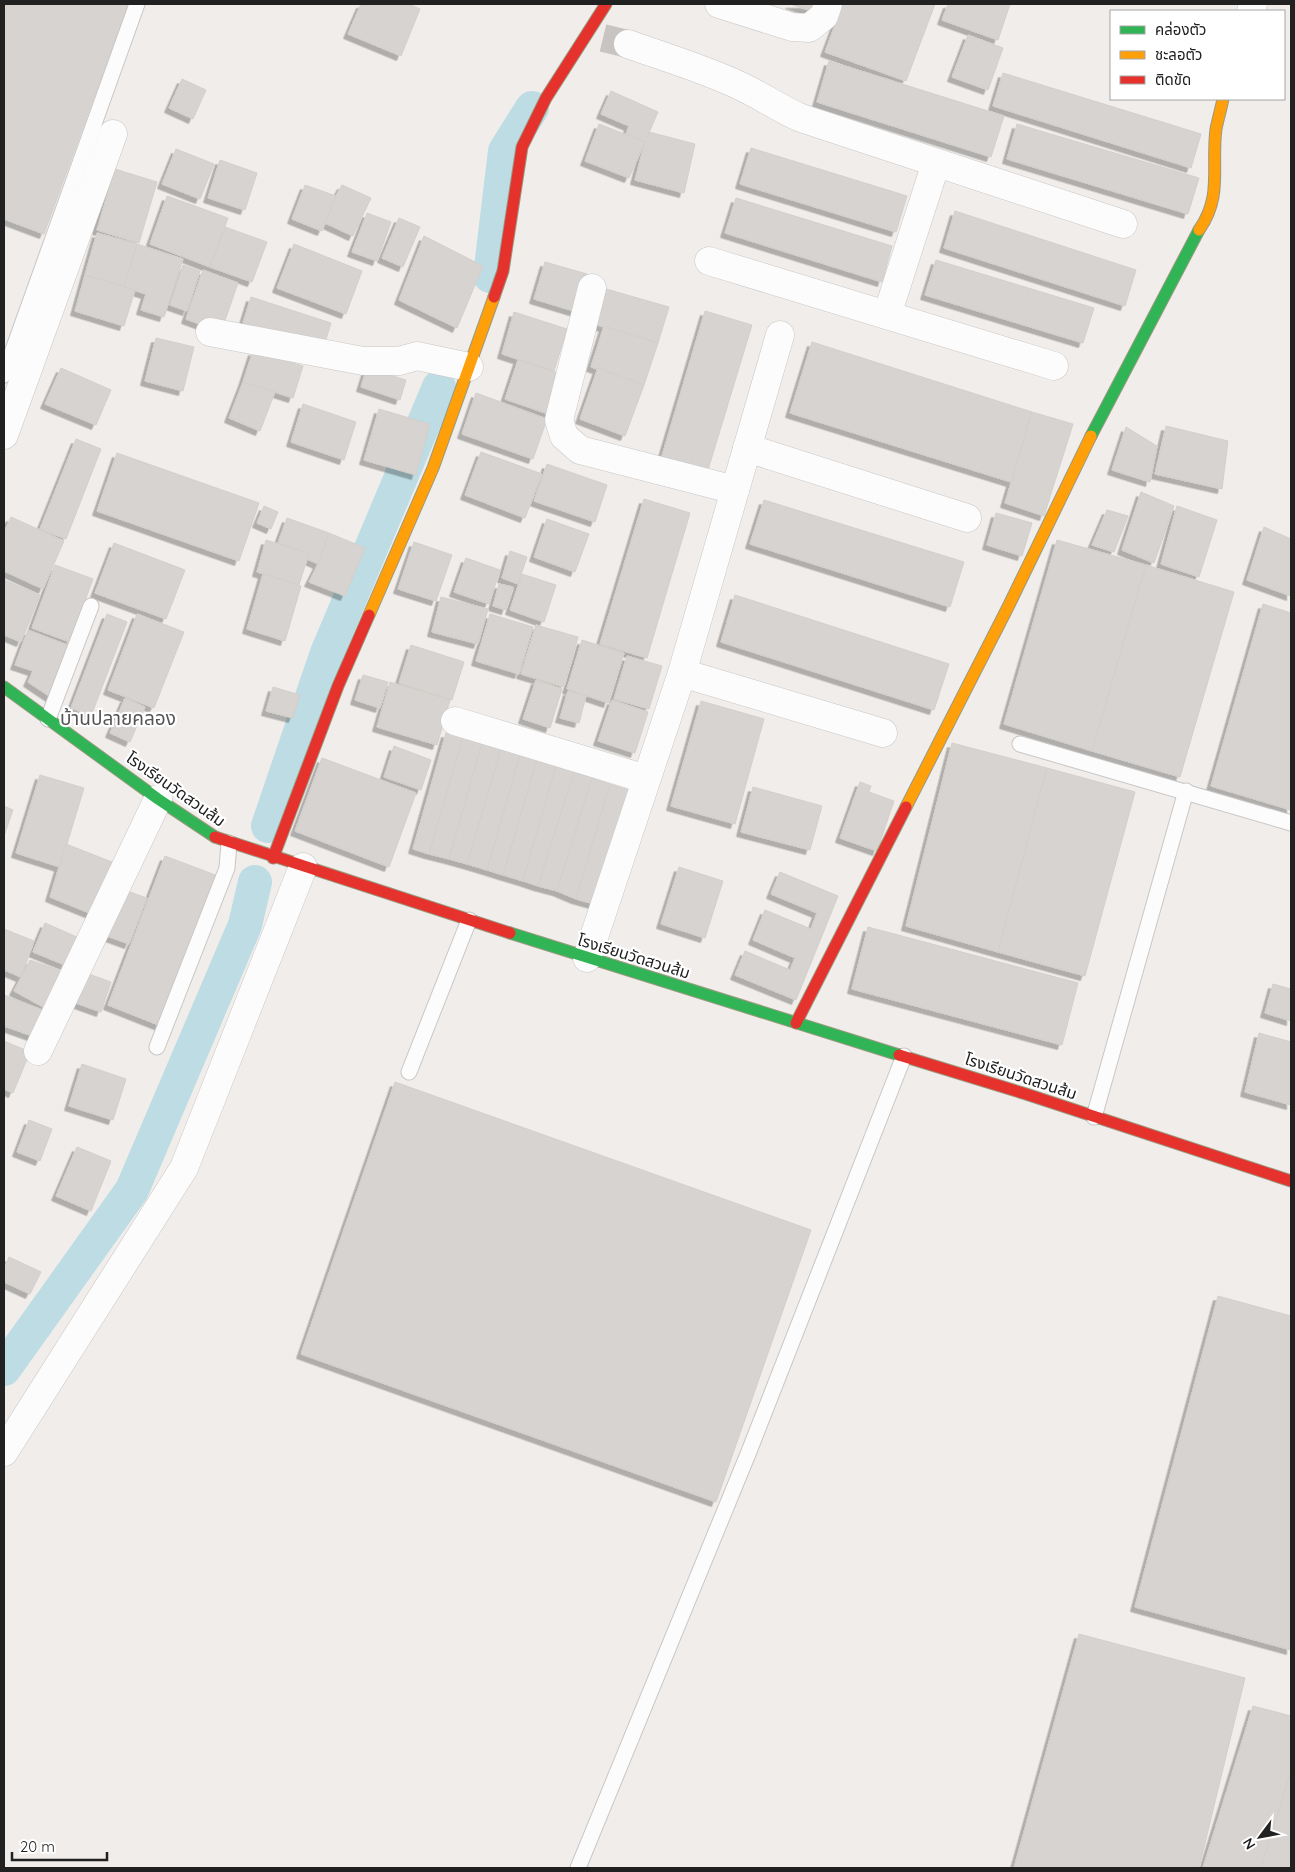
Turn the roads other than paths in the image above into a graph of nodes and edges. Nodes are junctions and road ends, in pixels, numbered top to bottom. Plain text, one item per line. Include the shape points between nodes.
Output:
1 (137, 4) edge
2 (606, 4) edge
3 (719, 4) edge
4 (828, 4) edge
5 (606, 38) junction
6 (1223, 100) edge
7 (113, 134) dead end
8 (936, 163) junction
9 (1123, 224) dead end
10 (709, 261) dead end
11 (592, 288) dead end
12 (887, 315) junction
13 (210, 332) dead end
14 (780, 336) dead end
15 (1054, 366) dead end
16 (469, 367) junction
17 (4, 375) edge
18 (4, 435) edge
19 (747, 448) junction
20 (735, 490) junction
21 (967, 518) dead end
22 (91, 606) dead end
23 (682, 673) junction
24 (4, 688) edge
25 (48, 719) junction
26 (455, 721) dead end
27 (883, 733) dead end
28 (1020, 744) dead end
29 (646, 779) junction
30 (1186, 791) junction
31 (158, 799) junction
32 (1291, 823) edge
33 (229, 843) junction
34 (273, 858) junction
35 (303, 867) junction
36 (469, 920) junction
37 (587, 958) junction
38 (796, 1023) junction
39 (157, 1047) dead end
40 (38, 1051) dead end
41 (904, 1056) junction
42 (410, 1072) dead end
43 (1094, 1117) junction
44 (1291, 1181) edge
45 (4, 1452) edge
46 (578, 1868) edge

1 - 17 lane
2 - 5 street
3 - 4 street via 792,27 809,28 824,16
5 - 8 street via 735,83 801,118
5 - 16 street via 546,98 522,147 503,271
6 - 38 street via 1216,130 1216,180 1211,211 1080,457
7 - 18 street
8 - 9 street
8 - 12 street
10 - 12 street
11 - 20 street via 559,420 564,436 580,450
12 - 15 street
13 - 16 street via 363,361 399,361 417,356
14 - 19 street
16 - 34 street via 433,468 338,686
19 - 20 street
19 - 21 street
20 - 23 street
22 - 25 lane
23 - 27 street
23 - 29 street
24 - 25 street, โรงเรียนวัดสวนส้ม
25 - 31 street, โรงเรียนวัดสวนส้ม
26 - 29 street
28 - 30 lane
29 - 37 street
30 - 32 lane
30 - 43 lane
31 - 33 street, โรงเรียนวัดสวนส้ม via 218,840
31 - 40 street
33 - 34 street, โรงเรียนวัดสวนส้ม
33 - 39 lane via 227,868
34 - 35 street, โรงเรียนวัดสวนส้ม
35 - 36 street, โรงเรียนวัดสวนส้ม
35 - 45 street via 184,1168
36 - 37 street, โรงเรียนวัดสวนส้ม
36 - 42 lane
37 - 38 street, โรงเรียนวัดสวนส้ม
38 - 41 street, โรงเรียนวัดสวนส้ม
41 - 43 street, โรงเรียนวัดสวนส้ม
41 - 46 lane via 748,1454
43 - 44 street, โรงเรียนวัดสวนส้ม

